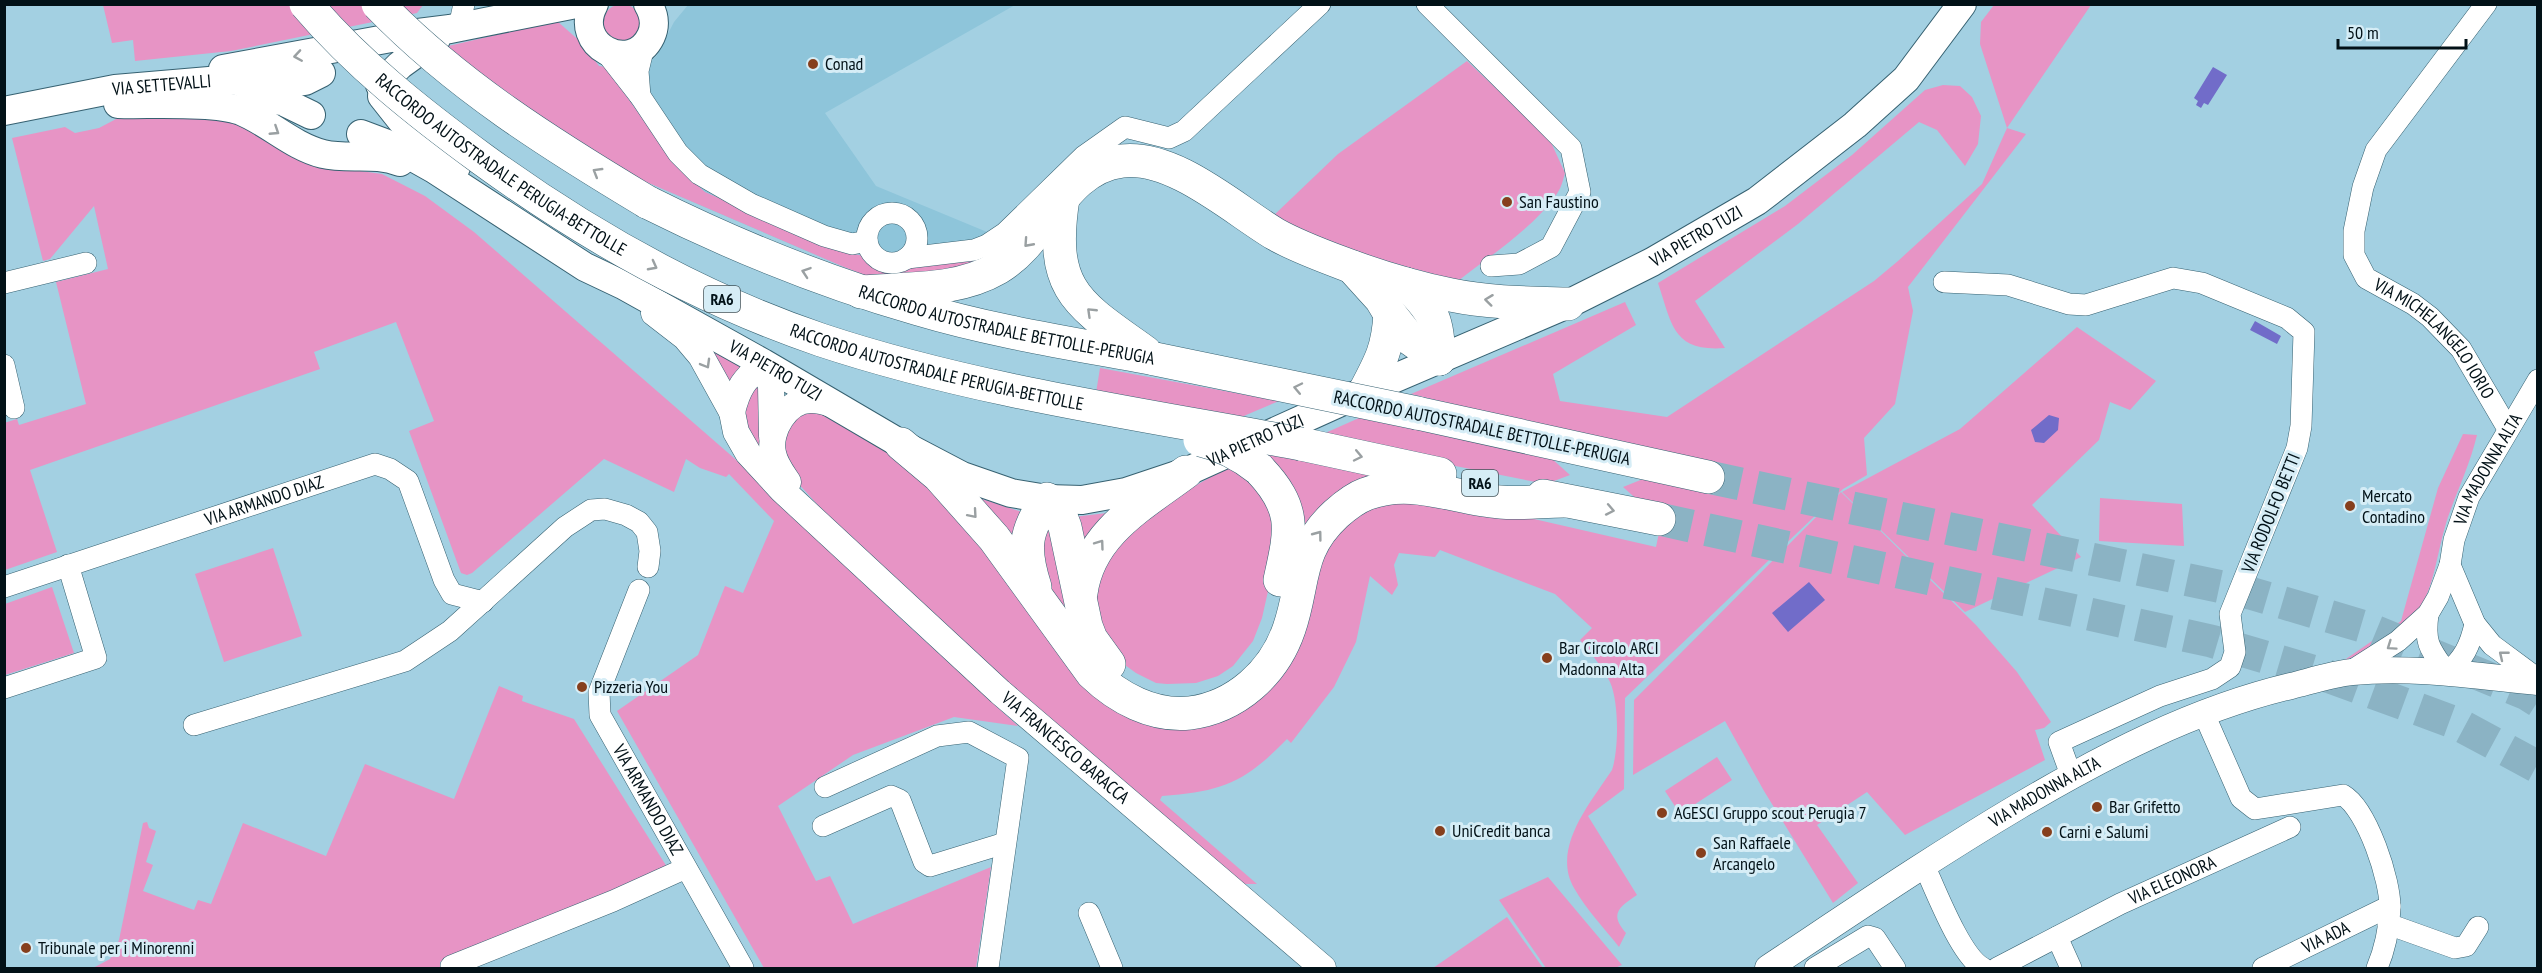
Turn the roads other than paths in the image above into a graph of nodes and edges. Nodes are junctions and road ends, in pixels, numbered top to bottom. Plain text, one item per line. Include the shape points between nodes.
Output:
1 (306, 4) edge
2 (378, 4) edge
3 (1320, 4) edge
4 (1427, 4) edge
5 (1962, 4) edge
6 (2486, 4) edge
7 (655, 8) edge
8 (585, 15) edge
9 (458, 20) edge
10 (418, 33) junction
11 (644, 46) junction
12 (353, 64) junction
13 (321, 73) junction
14 (381, 91) junction
15 (640, 96) junction
16 (116, 97) junction
17 (4, 111) edge
18 (311, 115) junction
19 (4, 128) edge
20 (361, 134) junction
21 (1063, 197) junction
22 (499, 212) junction
23 (915, 228) junction
24 (525, 229) junction
25 (867, 241) junction
26 (956, 251) junction
27 (907, 258) junction
28 (86, 263) dead end
29 (1350, 266) junction
30 (1491, 266) dead end
31 (1944, 282) dead end
32 (4, 283) edge
33 (1406, 284) junction
34 (623, 285) junction
35 (861, 292) junction
36 (1568, 304) junction
37 (1390, 314) junction
38 (1155, 359) junction
39 (1439, 359) junction
40 (763, 363) junction
41 (4, 365) edge
42 (2538, 380) edge
43 (966, 381) junction
44 (1365, 391) junction
45 (835, 405) junction
46 (14, 408) dead end
47 (732, 412) junction
48 (2508, 429) junction
49 (901, 444) junction
50 (772, 446) junction
51 (1186, 472) junction
52 (1708, 477) tunnel mouth
53 (1047, 499) junction
54 (1564, 501) junction
55 (814, 519) junction
56 (1659, 519) tunnel mouth
57 (68, 565) junction
58 (2450, 565) junction
59 (648, 567) dead end
60 (4, 586) edge
61 (639, 590) dead end
62 (452, 594) junction
63 (1080, 598) junction
64 (1039, 601) junction
65 (483, 602) junction
66 (2428, 614) junction
67 (2475, 624) junction
68 (450, 631) junction
69 (2350, 672) junction
70 (2447, 673) junction
71 (2538, 680) edge
72 (4, 688) edge
73 (2204, 714) junction
74 (194, 725) dead end
75 (2071, 775) junction
76 (825, 787) dead end
77 (823, 826) dead end
78 (2290, 827) dead end
79 (1005, 843) junction
80 (1923, 865) junction
81 (686, 868) junction
82 (1089, 913) dead end
83 (2389, 915) junction
84 (2478, 927) dead end
85 (2057, 937) junction
86 (1813, 938) junction
87 (1820, 965) edge
88 (451, 966) dead end
89 (742, 969) edge
90 (988, 969) edge
91 (1112, 969) edge
92 (1323, 969) edge
93 (1768, 969) edge
94 (1895, 969) edge
95 (1983, 969) edge
96 (1997, 969) edge
97 (2070, 969) edge
98 (2263, 969) edge
99 (2377, 969) edge

1 -> 43 highway, RACCORDO AUTOSTRADALE PERUGIA-BETTOLLE / RA6, bridge via 347,48 430,119 540,199 620,248 704,291 818,339
35 -> 2 highway, RACCORDO AUTOSTRADALE BETTOLLE-PERUGIA, bridge via 777,263 710,233 647,202 561,151 438,60
3 - 26 street via 1184,131 1169,138 1125,127 1084,156 1005,232 980,247
4 - 30 street via 1571,148 1580,192 1551,247 1519,264
5 - 36 main road, VIA PIETRO TUZI via 1906,79 1855,125 1757,201 1652,262
6 - 48 street, VIA MICHELANGELO IORIO via 2376,150 2363,187 2354,231 2354,255 2366,278 2430,316 2461,349
7 - 11 main road via 652,32
8 - 9 main road
8 - 11 main road via 625,55
8 - 15 street
9 - 10 main road
9 - 14 main road via 400,65
10 - 12 main road via 387,52
10 -> 16 main road
11 - 15 street via 638,71
12 - 13 main road via 330,66
12 - 14 main road via 373,75
13 - 16 main road, VIA SETTEVALLI via 305,81 284,84 221,81
13 - 18 main road via 309,92
14 - 20 main road via 378,119
14 - 34 main road, VIA PIETRO TUZI via 401,120 442,157 508,206 592,256
15 - 25 street via 678,153 699,174 824,236 852,244
16 - 17 main road, VIA SETTEVALLI
16 - 18 main road, VIA SETTEVALLI via 244,96 282,101
16 - 19 main road, VIA SETTEVALLI
16 -> 22 main road via 240,111 304,148 344,158 389,158
18 - 20 main road via 327,132 338,136
20 - 22 main road, VIA PIETRO TUZI via 393,146 434,169
21 - 29 highway via 1096,168 1122,161 1151,162 1175,170 1278,235
21 -> 35 highway via 1022,250 977,278 958,284
38 -> 21 highway via 1101,321 1084,305 1065,277 1058,244
22 - 24 main road, VIA PIETRO TUZI
23 - 25 street via 905,217 890,213 876,219
23 - 26 street via 939,246
23 - 27 street via 916,245
24 - 34 main road, VIA PIETRO TUZI via 585,267
24 -> 47 street via 605,285 661,317 685,337 701,356
25 - 27 street via 882,261 899,262
26 - 27 street
28 - 32 street
29 - 33 highway
29 - 37 highway
31 - 75 street, VIA RODOLFO BETTI via 2008,285 2070,304 2086,305 2173,278 2202,283 2287,318 2304,332 2297,448 2230,614 2235,652 2230,667 2212,679 2160,696 2059,742
36 -> 33 highway via 1482,300
33 - 39 highway via 1434,316
34 - 40 main road, VIA PIETRO TUZI
35 - 38 highway, RACCORDO AUTOSTRADALE BETTOLLE-PERUGIA via 984,325
36 - 39 main road, VIA PIETRO TUZI
37 - 39 highway via 1409,338
37 - 44 highway via 1383,357
52 -> 38 highway, RACCORDO AUTOSTRADALE BETTOLLE-PERUGIA, bridge
39 - 44 main road, VIA PIETRO TUZI
40 - 45 main road, VIA PIETRO TUZI
40 - 47 street via 736,393
40 - 50 street via 771,386
41 - 46 street
42 - 48 street, VIA MADONNA ALTA
43 -> 54 highway, RACCORDO AUTOSTRADALE PERUGIA-BETTOLLE / RA6, bridge via 1301,444
43 - 63 highway, bridge via 1037,403 1218,444 1259,470 1284,501 1290,529 1267,639 1238,676 1209,692 1194,695 1148,691 1114,670 1086,626
44 - 51 main road, VIA PIETRO TUZI
45 - 49 main road, VIA PIETRO TUZI
45 - 50 street via 812,400 799,403 777,425
47 - 55 street via 736,432 748,453
48 - 58 street, VIA MADONNA ALTA via 2469,498
49 - 53 main road, VIA PIETRO TUZI via 962,476 1011,493
49 -> 64 highway via 939,476 966,506
50 - 55 street via 778,468
51 - 53 main road, VIA PIETRO TUZI via 1100,498
63 -> 51 highway via 1085,572 1100,542
53 - 63 highway via 1065,527
53 - 64 highway via 1029,529 1027,541 1027,559
54 -> 56 highway, RACCORDO AUTOSTRADALE PERUGIA-BETTOLLE / RA6
64 -> 54 highway via 1092,673 1110,690 1150,709 1178,714 1203,711 1235,697 1267,669 1289,628 1309,549 1346,505 1366,494 1421,487 1500,502
55 - 92 street, VIA FRANCESCO BARACCA via 1000,692
57 - 60 street, VIA ARMANDO DIAZ
57 - 62 street, VIA ARMANDO DIAZ via 375,464 408,481
57 - 72 street via 96,658
58 - 66 street, VIA MADONNA ALTA
58 - 67 street, VIA MADONNA ALTA
59 - 65 street via 647,532 639,522 605,509 591,510 565,527
61 - 81 street, VIA ARMANDO DIAZ via 612,654 597,704
62 - 65 street
62 - 68 street, VIA ARMANDO DIAZ
65 - 68 street
66 -> 69 street, VIA MADONNA ALTA via 2398,641
66 - 70 street, VIA MADONNA ALTA via 2426,635 2432,653
67 - 70 street via 2470,647
71 -> 67 street, VIA MADONNA ALTA via 2492,645
68 - 74 street via 405,661
69 - 70 street, VIA MADONNA ALTA
69 - 73 street, VIA MADONNA ALTA via 2256,694
70 - 71 street, VIA MADONNA ALTA
73 - 75 street, VIA MADONNA ALTA via 2143,738
73 - 83 street via 2241,798 2255,809 2343,795 2352,800 2369,831 2384,874
75 - 80 street, VIA MADONNA ALTA
76 - 79 street via 937,736 969,732 1018,758
77 - 79 street via 891,796 900,800 924,862 930,866
78 - 85 street, VIA ELEONORA
79 - 90 street
80 - 86 street, VIA MADONNA ALTA
80 - 95 street via 1963,946
81 - 88 street
81 - 89 street, VIA ARMANDO DIAZ
82 - 91 street
83 - 84 street via 2455,948 2466,946
83 - 98 street, VIA ADA
83 - 99 street via 2386,944
85 - 96 street, VIA ELEONORA
85 - 97 street
86 - 87 street
86 - 93 street, VIA MADONNA ALTA
87 - 94 street via 1868,936 1875,938

